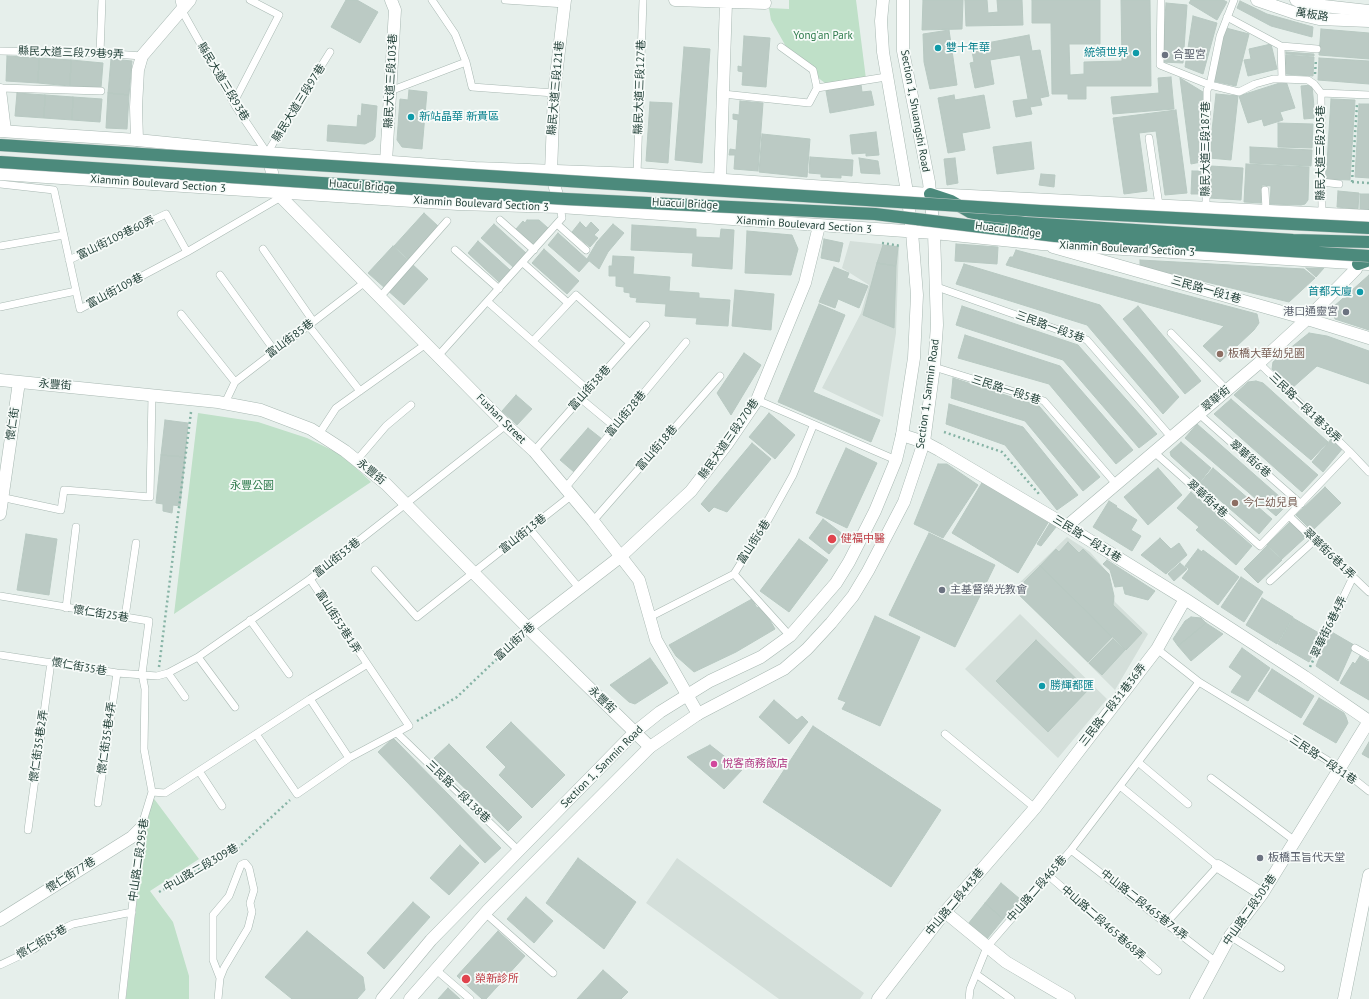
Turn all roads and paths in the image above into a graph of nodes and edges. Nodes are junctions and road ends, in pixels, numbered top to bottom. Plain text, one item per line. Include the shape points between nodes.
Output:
1 (102, 0) edge
2 (190, 0) edge
3 (250, 0) edge
4 (391, 0) edge
5 (432, 0) edge
6 (505, 0) edge
7 (643, 0) edge
8 (675, 0) edge
9 (689, 0) edge
10 (884, 0) edge
11 (903, 0) edge
12 (1161, 0) edge
13 (1257, 0) edge
14 (1296, 0) edge
15 (1232, 1) edge
16 (565, 2) edge
17 (747, 2) edge
18 (726, 3) junction
19 (765, 3) dead end
20 (180, 5) edge
21 (1369, 11) edge
22 (1227, 17) junction
23 (1369, 21) edge
24 (1281, 46) junction
25 (782, 47) dead end
26 (1317, 49) dead end
27 (0, 51) edge
28 (330, 52) dead end
29 (100, 53) junction
30 (142, 56) junction
31 (466, 62) junction
32 (886, 77) junction
33 (1282, 79) junction
34 (1210, 85) junction
35 (817, 88) junction
36 (0, 89) edge
37 (101, 91) dead end
38 (390, 91) junction
39 (554, 93) junction
40 (1321, 93) junction
41 (723, 94) junction
42 (1358, 94) junction
43 (1369, 95) edge
44 (234, 102) junction
45 (2, 131) edge
46 (1149, 138) dead end
47 (137, 140) junction
48 (0, 145) edge
49 (267, 153) junction
50 (0, 162) edge
51 (386, 162) junction
52 (551, 172) junction
53 (0, 174) edge
54 (636, 174) junction
55 (720, 181) junction
56 (1321, 182) junction
57 (1352, 182) junction
58 (1369, 183) edge
59 (0, 184) edge
60 (1339, 184) joint
61 (840, 187) junction
62 (1265, 190) dead end
63 (907, 192) junction
64 (279, 194) junction
65 (930, 194) junction
66 (1159, 205) junction
67 (560, 208) junction
68 (1206, 208) junction
69 (1266, 210) junction
70 (1322, 213) junction
71 (1341, 214) junction
72 (1369, 216) edge
73 (500, 220) dead end
74 (910, 220) joint
75 (448, 221) dead end
76 (558, 224) junction
77 (819, 226) junction
78 (933, 227) junction
79 (1369, 228) edge
80 (912, 232) junction
81 (64, 235) junction
82 (1369, 242) edge
83 (1042, 244) junction
84 (0, 246) edge
85 (263, 248) dead end
86 (455, 250) dead end
87 (534, 250) junction
88 (586, 250) dead end
89 (187, 252) junction
90 (1369, 256) edge
91 (1265, 258) junction
92 (69, 260) junction
93 (523, 262) junction
94 (1365, 263) edge
95 (220, 275) dead end
96 (365, 282) junction
97 (937, 287) junction
98 (499, 289) junction
99 (76, 291) junction
100 (380, 297) junction
101 (488, 302) junction
102 (568, 303) junction
103 (0, 307) edge
104 (181, 314) dead end
105 (1307, 319) junction
106 (310, 323) junction
107 (646, 325) dead end
108 (1171, 333) dead end
109 (1369, 338) edge
110 (533, 340) junction
111 (686, 342) dead end
112 (630, 343) junction
113 (426, 344) junction
114 (274, 350) junction
115 (438, 356) junction
116 (1259, 363) junction
117 (934, 367) junction
118 (720, 376) dead end
119 (0, 380) edge
120 (19, 382) junction
121 (235, 382) junction
122 (588, 390) junction
123 (1227, 390) junction
124 (360, 391) junction
125 (152, 395) junction
126 (580, 398) junction
127 (192, 399) junction
128 (757, 400) junction
129 (225, 404) junction
130 (411, 405) dead end
131 (1199, 414) junction
132 (506, 425) junction
133 (813, 426) junction
134 (615, 427) junction
135 (944, 432) dead end
136 (319, 434) junction
137 (902, 435) junction
138 (1171, 437) junction
139 (924, 442) junction
140 (534, 451) junction
141 (1154, 452) junction
142 (1350, 452) junction
143 (357, 460) junction
144 (896, 460) junction
145 (1369, 472) edge
146 (1116, 484) junction
147 (569, 491) junction
148 (1, 498) edge
149 (1042, 498) dead end
150 (1301, 504) junction
151 (406, 505) junction
152 (0, 514) edge
153 (1289, 516) junction
154 (593, 521) junction
155 (1067, 526) junction
156 (76, 527) dead end
157 (529, 528) junction
158 (1315, 540) junction
159 (136, 543) dead end
160 (620, 556) junction
161 (375, 570) dead end
162 (473, 573) junction
163 (734, 574) junction
164 (1354, 577) junction
165 (310, 580) junction
166 (1270, 581) dead end
167 (836, 583) junction
168 (580, 589) junction
169 (1369, 592) edge
170 (0, 596) edge
171 (852, 596) junction
172 (1186, 599) junction
173 (66, 608) junction
174 (650, 617) junction
175 (125, 618) junction
176 (250, 620) junction
177 (528, 628) junction
178 (1327, 631) joint
179 (790, 636) junction
180 (1355, 648) dead end
181 (1157, 649) junction
182 (0, 655) edge
183 (198, 656) junction
184 (1369, 656) edge
185 (51, 662) junction
186 (366, 665) junction
187 (117, 673) junction
188 (168, 673) junction
189 (142, 674) junction
190 (289, 674) dead end
191 (157, 676) junction
192 (1306, 677) junction
193 (1199, 682) junction
194 (688, 695) junction
195 (185, 697) dead end
196 (310, 699) junction
197 (235, 707) dead end
198 (698, 714) junction
199 (1369, 721) edge
200 (409, 726) junction
201 (635, 732) junction
202 (397, 733) junction
203 (256, 734) junction
204 (944, 734) dead end
205 (650, 747) junction
206 (349, 758) junction
207 (1138, 762) junction
208 (1340, 768) junction
209 (199, 771) junction
210 (1211, 778) dead end
211 (1120, 786) junction
212 (1369, 791) edge
213 (152, 792) junction
214 (297, 794) junction
215 (98, 803) dead end
216 (1188, 804) dead end
217 (222, 806) dead end
218 (1035, 808) junction
219 (141, 828) junction
220 (28, 830) dead end
221 (1295, 841) junction
222 (1071, 850) junction
223 (519, 851) junction
224 (1218, 866) junction
225 (1048, 875) junction
226 (1369, 876) edge
227 (158, 892) dead end
228 (1262, 894) junction
229 (132, 912) junction
230 (945, 912) junction
231 (485, 913) junction
232 (0, 920) edge
233 (1167, 922) junction
234 (1230, 936) junction
235 (987, 947) junction
236 (1216, 962) junction
237 (0, 965) edge
238 (1281, 968) dead end
239 (435, 969) junction
240 (1158, 971) dead end
241 (553, 973) dead end
242 (976, 974) junction
243 (220, 978) junction
244 (122, 999) edge
245 (218, 999) edge
246 (382, 999) edge
247 (410, 999) edge
248 (470, 999) edge
249 (878, 999) edge
250 (969, 999) edge
251 (1011, 999) edge
252 (1069, 999) edge
253 (1196, 999) edge
254 (1344, 999) edge

1 - 29 lane
2 - 20 street
3 - 44 lane via 279,15
4 - 38 street, 縣民大道三段103巷 via 395,10
5 - 31 lane via 455,34
6 - 16 lane, 縣民大道三段121巷
7 - 54 lane, 縣民大道三段127巷
8 - 9 street
9 - 18 street
10 - 32 street, Section 1, Shuangshi Road via 881,21
11 - 65 street, Section 1, Shuangshi Road via 903,51
12 - 34 lane via 1160,65
13 - 23 street, 萬板路 via 1319,19
14 - 21 street via 1306,4
15 - 22 lane, 縣民大道三段187巷
16 - 39 street, 縣民大道三段121巷
17 - 18 street
17 - 19 street
18 - 41 street
20 - 30 street
20 - 44 lane, 縣民大道三段93巷
22 - 24 lane
22 - 34 lane, 縣民大道三段187巷 via 1220,36
24 - 26 lane
24 - 33 lane
25 - 35 lane via 813,70
27 - 29 lane, 縣民大道三段79巷9弄
28 - 49 lane, 縣民大道三段97巷
29 - 30 lane, 縣民大道三段79巷9弄
30 - 47 street via 138,70
31 - 38 lane
31 - 39 lane via 472,87
32 - 35 lane
32 - 63 street, Section 1, Shuangshi Road
33 - 34 lane via 1255,84 1239,92
33 - 40 lane via 1308,80
34 - 68 lane, 縣民大道三段187巷 via 1206,90
35 - 41 lane via 809,103
36 - 37 lane
36 - 45 street
38 - 51 street, 縣民大道三段103巷
39 - 52 street, 縣民大道三段121巷
40 - 42 lane
40 - 56 lane, 縣民大道三段205巷
41 - 55 street
42 - 43 lane
42 - 57 path
44 - 49 lane, 縣民大道三段93巷
45 - 47 street
46 - 66 lane
47 - 49 street
48 - 79 highway, Huacui Bridge, bridge via 1040,211
49 - 51 street
49 - 64 street
50 - 90 highway, Huacui Bridge, bridge via 566,198 875,214 1055,236
51 - 52 street
52 - 54 street
52 - 67 street, 縣民大道三段121巷
53 - 64 street, Xianmin Boulevard Section 3
54 - 55 street
55 - 61 street
56 - 60 lane
56 - 70 lane, 縣民大道三段205巷
57 - 58 path
57 - 60 path via 1339,181
59 - 81 lane, 富山街109巷 via 54,190
61 - 63 street
61 - 77 street, 縣民大道三段270巷 via 825,192 820,202
62 - 69 lane
63 - 65 street
63 - 74 street, Section 1, Shuangshi Road
64 - 67 street, Xianmin Boulevard Section 3
64 - 89 lane, 富山街109巷
64 - 96 street, Fushan Street
65 - 66 street
65 - 78 street, Section 1, Shuangshi Road
65 - 82 highway, bridge via 951,201 970,212 1026,223 1293,240
66 - 68 street
67 - 76 lane via 562,218
67 - 77 street, Xianmin Boulevard Section 3
68 - 69 street
69 - 70 street
69 - 91 street via 1260,215 1256,228 1259,245
70 - 71 street
71 - 72 street
71 - 94 street via 1354,222
73 - 87 lane
74 - 80 street, Section 1, Sanmin Road
75 - 100 lane
76 - 87 lane
76 - 88 lane
77 - 80 street, Xianmin Boulevard Section 3
77 - 128 street, 縣民大道三段270巷 via 805,283
78 - 80 street, Xianmin Boulevard Section 3
78 - 83 street, Xianmin Boulevard Section 3
78 - 97 street, Section 1, Sanmin Road
80 - 137 street, Section 1, Sanmin Road via 917,295 914,358
81 - 84 lane
81 - 92 lane, 富山街109巷
83 - 91 street, Xianmin Boulevard Section 3
83 - 105 street, 三民路一段1巷
85 - 106 lane
86 - 98 lane
87 - 93 lane
89 - 92 lane, 富山街109巷60弄 via 166,214
89 - 99 lane, 富山街109巷 via 80,309
91 - 94 street, Xianmin Boulevard Section 3
92 - 99 lane, 富山街109巷
93 - 98 lane
93 - 102 lane
94 - 105 street, 翠華街
95 - 114 lane
96 - 100 street, Fushan Street
96 - 106 lane, 富山街85巷
97 - 117 street, Section 1, Sanmin Road
97 - 138 lane, 三民路一段3巷 via 1087,340
98 - 101 lane
99 - 103 lane
100 - 113 street, Fushan Street
101 - 110 lane
101 - 115 lane
102 - 110 lane
102 - 112 lane via 576,294
104 - 121 lane
105 - 109 street, 三民路一段1巷
105 - 116 street, 翠華街
106 - 114 lane, 富山街85巷
106 - 124 lane
107 - 112 lane, 富山街38巷
108 - 123 lane
110 - 122 lane
111 - 134 lane, 富山街28巷
112 - 122 lane, 富山街38巷
113 - 115 street, Fushan Street
113 - 124 lane
114 - 121 lane, 富山街85巷
115 - 132 street, Fushan Street
116 - 123 street, 翠華街
116 - 142 lane, 三民路一段1巷38弄
117 - 139 street, Section 1, Sanmin Road
117 - 146 lane, 三民路一段5巷 via 1044,401
118 - 154 lane, 富山街18巷
119 - 120 street, 永豐街
120 - 125 street, 永豐街
120 - 148 street, 懷仁街
121 - 129 lane, 富山街85巷
122 - 126 lane, 富山街38巷
123 - 131 street, 翠華街
124 - 136 lane via 336,408
125 - 127 street, 永豐街
125 - 148 lane via 150,496 64,490 61,510
126 - 134 lane
126 - 140 lane, 富山街38巷
127 - 129 street, 永豐街
127 - 191 path
128 - 133 lane
128 - 160 street, 縣民大道三段270巷 via 691,491
129 - 136 street, 永豐街 via 261,410
130 - 143 lane via 386,426
131 - 138 street, 翠華街
131 - 150 lane, 翠華街6巷
132 - 140 street, Fushan Street
132 - 151 lane, 富山街53巷
133 - 144 lane
133 - 163 lane, 富山街6巷 via 793,475
134 - 147 lane, 富山街28巷
135 - 149 path via 1002,452
136 - 143 street, 永豐街
137 - 139 street, 三民路一段31巷
137 - 144 street, Section 1, Sanmin Road
138 - 141 street, 翠華街
139 - 155 street, 三民路一段31巷
139 - 171 street, Section 1, Sanmin Road via 904,502
140 - 147 street, Fushan Street
141 - 146 street, 翠華街
141 - 153 lane, 翠華街4巷 via 1260,546
142 - 145 lane
142 - 150 lane
143 - 151 street, 永豐街
144 - 167 street, Section 1, Sanmin Road via 875,511
146 - 155 street, 翠華街
147 - 154 street, Fushan Street
147 - 157 lane, 富山街13巷
148 - 152 street, 懷仁街
150 - 153 lane
151 - 162 street, 永豐街
151 - 165 lane, 富山街53巷
153 - 158 lane, 翠華街6巷1弄
154 - 160 street, Fushan Street
155 - 172 street, 三民路一段31巷
156 - 173 lane
157 - 162 lane, 富山街13巷
157 - 168 lane
158 - 164 lane, 翠華街6巷1弄
158 - 166 lane
159 - 175 lane
160 - 168 street, 富山街7巷
160 - 174 street, Fushan Street via 639,580
161 - 162 lane, 富山街13巷 via 417,617
162 - 177 street, 永豐街
163 - 174 lane, 富山街6巷
163 - 179 lane
164 - 169 lane, 翠華街6巷1弄
164 - 178 lane, 翠華街6巷4弄
165 - 176 lane, 富山街53巷
165 - 186 lane, 富山街53巷1弄
167 - 171 street
167 - 179 street, Section 1, Sanmin Road
168 - 177 street, 富山街7巷
170 - 173 lane, 懷仁街25巷
171 - 198 street, Section 1, Sanmin Road via 822,633 784,669
172 - 181 street, 三民路一段31巷36弄
172 - 192 street, 三民路一段31巷
173 - 175 lane, 懷仁街25巷
174 - 194 street, Fushan Street via 656,640
175 - 189 lane, 懷仁街25巷 via 149,621
176 - 183 lane, 富山街53巷
176 - 190 lane
177 - 200 path, 富山街7巷 via 457,697
177 - 201 street, 永豐街
178 - 192 path, 翠華街6巷4弄
179 - 194 street, Section 1, Sanmin Road via 761,657 710,681
180 - 184 lane
181 - 193 lane, 三民路一段31巷
181 - 218 street, 三民路一段31巷36弄
182 - 185 lane, 懷仁街35巷
183 - 188 lane, 富山街53巷
183 - 197 lane
185 - 187 lane, 懷仁街35巷
185 - 220 lane, 懷仁街35巷2弄
186 - 196 lane, 富山街53巷1弄
186 - 200 lane, 富山街53巷1弄
187 - 189 lane, 懷仁街35巷
187 - 215 lane, 懷仁街35巷4弄
188 - 191 lane, 富山街53巷
188 - 195 lane
189 - 191 lane, 懷仁街35巷
189 - 213 lane, 中山路二段295巷 via 145,689 144,749
192 - 199 street, 三民路一段31巷
193 - 207 lane, 中山路二段465巷
193 - 208 lane, 三民路一段31巷
194 - 198 street, Fushan Street
194 - 201 street, Section 1, Sanmin Road via 660,712
196 - 203 lane, 富山街53巷1弄
196 - 206 lane
198 - 205 street, Section 1, Sanmin Road
199 - 208 street, 中山路二段505巷
200 - 202 lane
201 - 205 street, 永豐街
201 - 223 street, Section 1, Sanmin Road
202 - 206 lane
202 - 223 lane, 三民路一段138巷
203 - 209 lane, 富山街53巷1弄
203 - 214 lane
204 - 218 lane
205 - 231 street, Section 1, Sanmin Road
206 - 214 lane
207 - 211 lane, 中山路二段465巷
207 - 216 lane
208 - 212 lane, 三民路一段31巷
208 - 221 street, 中山路二段505巷
209 - 213 lane, 富山街53巷1弄 via 165,793
209 - 217 lane
210 - 221 lane
211 - 222 lane, 中山路二段465巷
211 - 224 lane
213 - 219 lane, 中山路二段295巷
214 - 227 path, 中山路二段309巷 via 239,847
218 - 230 street, 中山路二段443巷
219 - 229 lane, 中山路二段295巷
219 - 232 street, 懷仁街77巷 via 132,837
221 - 228 street, 中山路二段505巷
222 - 225 lane, 中山路二段465巷
222 - 233 lane, 中山路二段465巷74弄
223 - 246 street, Section 1, Sanmin Road via 431,940
224 - 228 street
224 - 233 lane
225 - 235 lane, 中山路二段465巷
225 - 240 lane, 中山路二段465巷68弄
226 - 254 street
228 - 234 street, 中山路二段505巷
229 - 237 lane, 懷仁街85巷 via 73,924 58,931 34,949
229 - 244 lane, 中山路二段295巷
230 - 235 street
230 - 249 street, 中山路二段443巷
231 - 239 street, Section 1, Sanmin Road
231 - 241 lane
233 - 236 lane, 中山路二段465巷74弄
234 - 236 street, 中山路二段505巷
234 - 238 lane
235 - 242 lane, 中山路二段465巷
235 - 252 street via 1006,962
236 - 253 street, 中山路二段505巷
239 - 247 street, Section 1, Sanmin Road
239 - 248 lane
242 - 250 lane, 中山路二段465巷
242 - 251 lane
243 - 243 lane, 中山路二段309巷 via 248,928 252,912 250,902 254,890 246,863 241,865 229,896 213,915 213,960
243 - 245 lane, 中山路二段309巷

